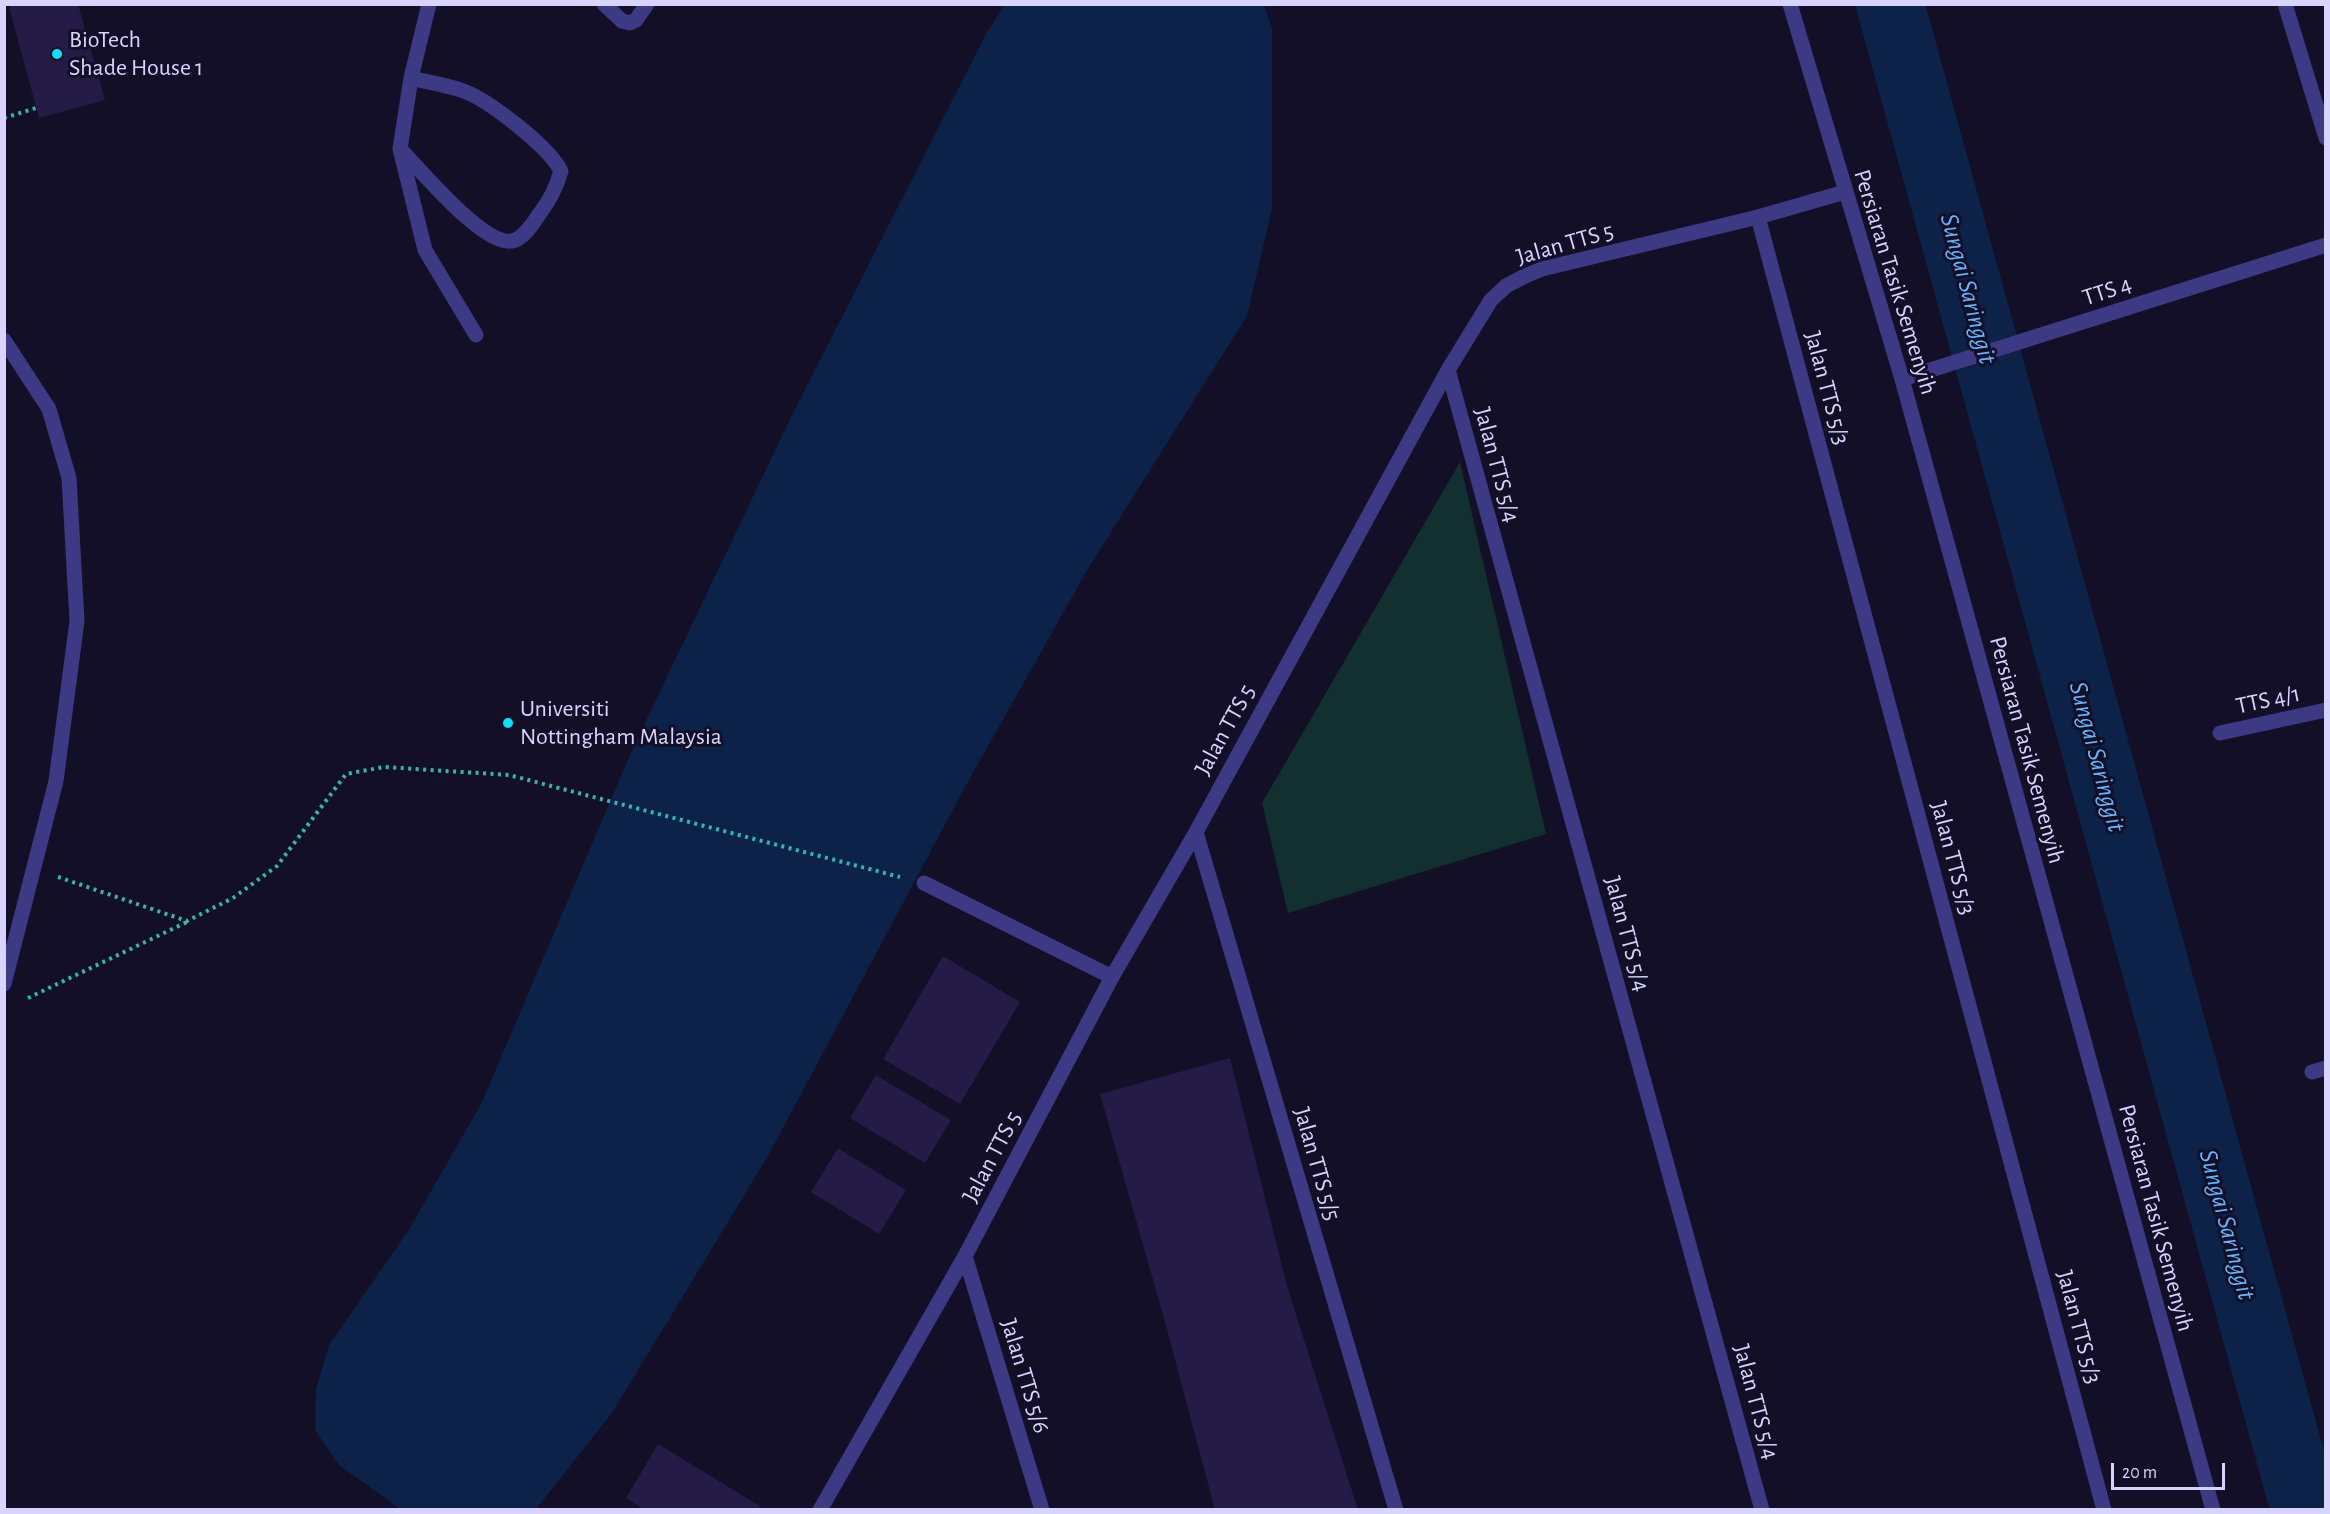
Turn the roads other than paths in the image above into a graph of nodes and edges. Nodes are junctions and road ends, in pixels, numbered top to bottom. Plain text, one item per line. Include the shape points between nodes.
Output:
1 (429, 4) edge
2 (604, 4) edge
3 (647, 4) edge
4 (1790, 4) edge
5 (2285, 4) edge
6 (411, 78) junction
7 (2325, 138) edge
8 (399, 149) junction
9 (1845, 192) junction
10 (1758, 217) junction
11 (2325, 244) edge
12 (476, 335) dead end
13 (4, 340) edge
14 (1448, 370) junction
15 (1902, 379) junction
16 (2325, 710) edge
17 (2220, 733) dead end
18 (1196, 831) junction
19 (924, 884) road end
20 (1112, 977) junction
21 (4, 984) edge
22 (965, 1256) junction
23 (820, 1509) edge
24 (1041, 1509) edge
25 (1396, 1509) edge
26 (1762, 1509) edge
27 (2104, 1509) edge
28 (2213, 1509) edge

1 - 6 street
2 - 3 street via 622,21 630,23
4 - 9 street, Persiaran Tasik Semenyih
5 - 7 street
6 - 8 street
6 - 8 street via 462,90 487,102 554,158 561,171 555,191 528,230 513,241 498,240 480,231
8 - 12 street via 425,250
9 - 10 street, Jalan TTS 5
9 - 15 street, Persiaran Tasik Semenyih
10 - 14 street, Jalan TTS 5 via 1525,276 1491,300
10 - 27 street, Jalan TTS 5/3
11 - 15 street, TTS 4
13 - 21 street via 49,409 69,478 77,621 56,781
14 - 18 street, Jalan TTS 5
14 - 26 street, Jalan TTS 5/4
15 - 28 street, Persiaran Tasik Semenyih
16 - 17 street, TTS 4/1
18 - 20 street, Jalan TTS 5
18 - 25 street, Jalan TTS 5/5
19 - 20 street
20 - 22 street, Jalan TTS 5
22 - 23 street, Jalan TTS 5
22 - 24 street, Jalan TTS 5/6

